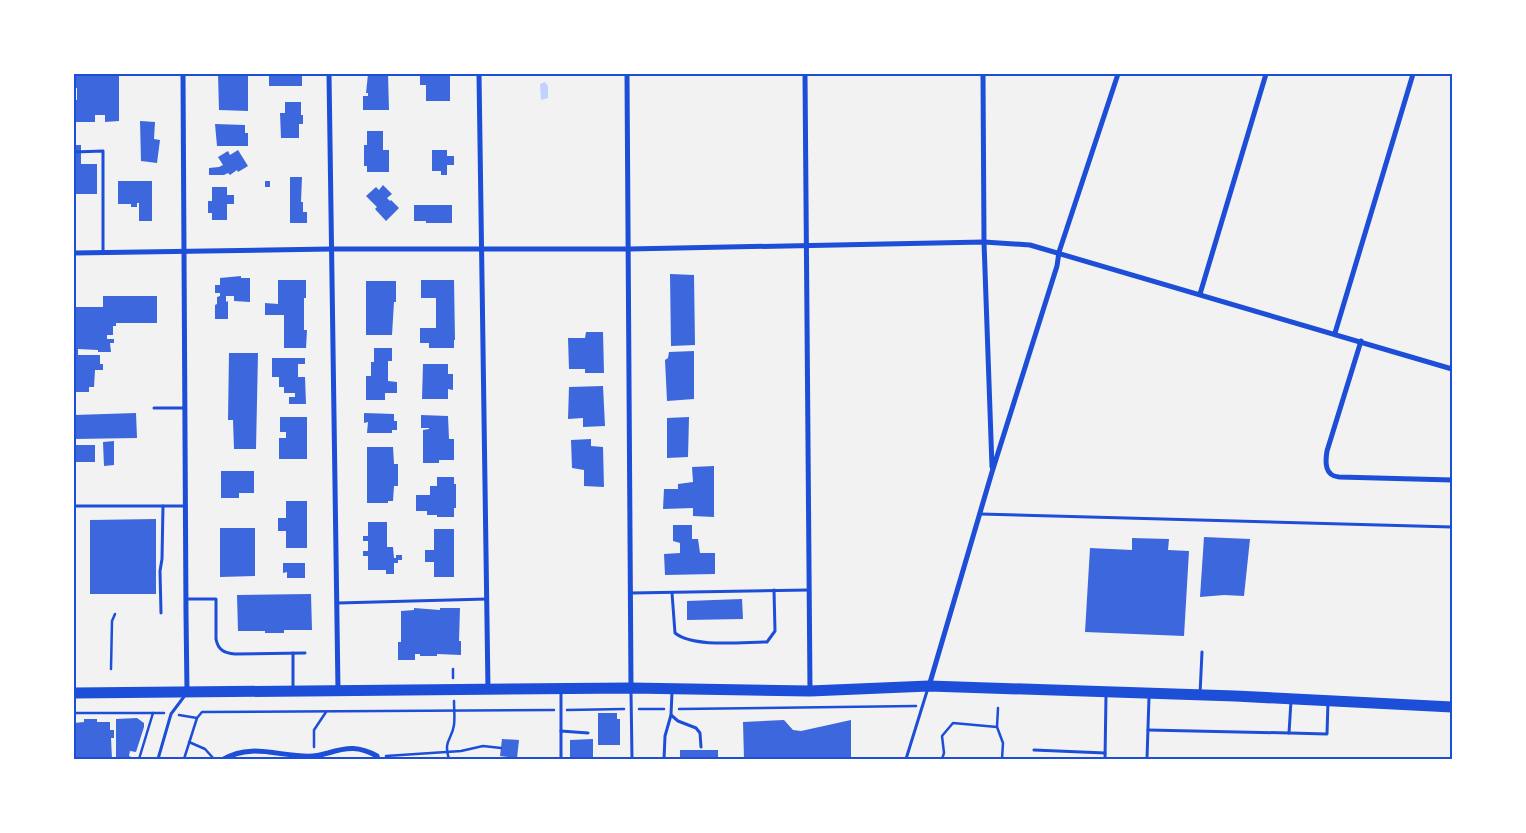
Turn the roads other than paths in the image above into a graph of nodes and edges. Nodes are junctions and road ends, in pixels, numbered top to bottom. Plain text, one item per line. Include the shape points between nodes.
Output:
1 (183, 74) edge
2 (329, 74) edge
3 (479, 74) edge
4 (627, 74) edge
5 (805, 74) edge
6 (983, 74) edge
7 (1118, 74) edge
8 (1266, 74) edge
9 (1413, 74) edge
10 (74, 152) edge
11 (984, 242) junction
12 (807, 247) junction
13 (331, 249) junction
14 (481, 249) junction
15 (184, 250) junction
16 (629, 250) junction
17 (103, 252) junction
18 (1059, 252) junction
19 (74, 253) edge
20 (1200, 294) junction
21 (1335, 333) junction
22 (1361, 341) junction
23 (1452, 368) edge
24 (154, 408) dead end
25 (185, 408) junction
26 (992, 472) junction
27 (1452, 480) edge
28 (74, 506) edge
29 (162, 506) junction
30 (185, 506) junction
31 (980, 514) junction
32 (1452, 526) edge
33 (774, 590) junction
34 (809, 590) junction
35 (631, 593) junction
36 (672, 593) junction
37 (186, 598) junction
38 (487, 599) junction
39 (338, 603) junction
40 (161, 613) dead end
41 (1202, 652) dead end
42 (294, 653) junction
43 (305, 653) dead end
44 (929, 686) junction
45 (631, 688) junction
46 (561, 689) junction
47 (672, 689) junction
48 (488, 690) junction
49 (293, 691) junction
50 (338, 691) junction
51 (810, 691) junction
52 (74, 692) edge
53 (188, 692) junction
54 (1106, 692) junction
55 (1149, 694) junction
56 (1200, 695) junction
57 (1291, 699) junction
58 (1328, 701) junction
59 (1452, 707) edge
60 (671, 715) junction
61 (1148, 730) junction
62 (561, 732) junction
63 (588, 733) dead end
64 (1289, 733) junction
65 (700, 746) dead end
66 (1034, 750) dead end
67 (1105, 753) junction
68 (377, 758) edge
69 (158, 759) edge
70 (224, 759) edge
71 (560, 759) edge
72 (632, 759) edge
73 (664, 759) edge
74 (906, 759) edge
75 (1105, 759) edge
76 (1147, 759) edge

1 - 15 street
2 - 13 street
3 - 14 street
4 - 16 street
5 - 12 street
6 - 11 street
7 - 18 street
8 - 20 street
9 - 21 street
10 - 17 lane via 103,151
11 - 12 street
11 - 18 street via 1030,245
11 - 26 street
12 - 16 street
12 - 34 street
13 - 14 street
13 - 15 street
13 - 39 street
14 - 16 street
14 - 38 street
15 - 17 street
15 - 25 street
16 - 35 street
17 - 19 street
18 - 20 street
18 - 26 street via 1058,266
20 - 21 street
21 - 22 street
22 - 23 street
22 - 27 street via 1327,451 1325,460 1329,473 1333,477
24 - 25 lane
25 - 30 street
26 - 31 street
28 - 29 lane
29 - 30 lane
29 - 40 lane
30 - 37 street
31 - 32 lane
31 - 44 street
33 - 34 lane
33 - 36 lane
33 - 36 lane via 774,631 767,642 714,643 682,638 675,633
34 - 51 street
35 - 36 lane
35 - 45 street
37 - 42 lane via 216,599 217,645 224,652
37 - 53 street
38 - 39 lane
38 - 48 street
39 - 50 street
41 - 56 lane
42 - 43 lane
42 - 49 lane
44 - 51 main road
44 - 54 main road
44 - 74 lane
45 - 46 main road
45 - 47 main road
45 - 72 lane
46 - 48 main road
46 - 62 lane
47 - 51 main road
47 - 60 lane
48 - 50 main road
49 - 50 main road
49 - 53 main road
52 - 53 main road
53 - 69 lane via 171,714
54 - 55 main road
54 - 67 lane
55 - 56 main road
55 - 61 lane
56 - 57 main road
57 - 58 main road
57 - 64 lane
58 - 59 main road
58 - 64 lane via 1327,734
60 - 65 lane via 696,728 700,733
60 - 73 lane via 665,736
61 - 64 lane
61 - 76 lane
62 - 63 lane
62 - 71 lane
66 - 67 lane
67 - 75 lane
68 - 70 street via 364,749 344,748 314,756 254,750

